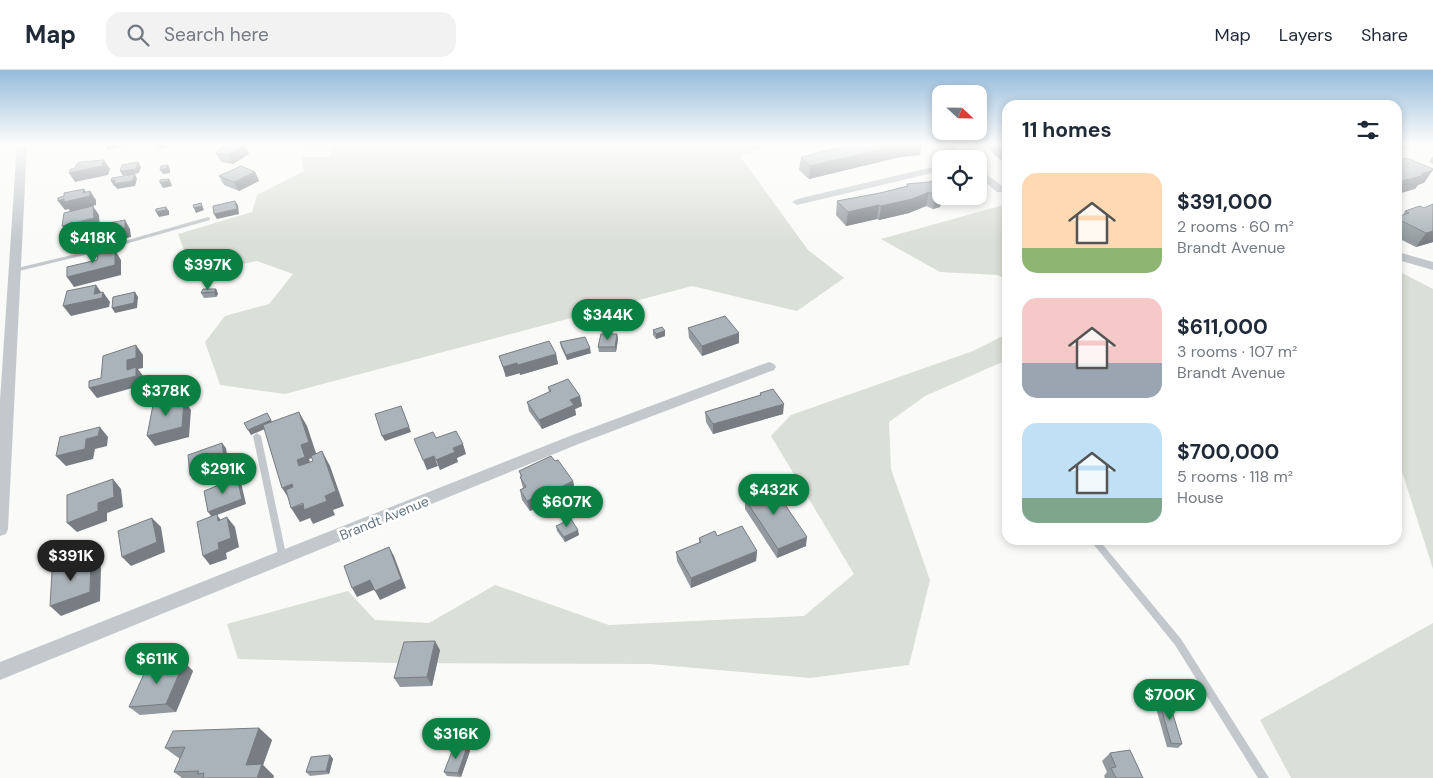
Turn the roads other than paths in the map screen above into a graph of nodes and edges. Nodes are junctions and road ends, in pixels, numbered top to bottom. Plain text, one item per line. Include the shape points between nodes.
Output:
1 (20, 177) edge
2 (903, 177) edge
3 (987, 179) edge
4 (1001, 190) dead end
5 (797, 202) dead end
6 (208, 219) dead end
7 (1402, 257) edge
8 (1433, 266) edge
9 (15, 270) junction
10 (769, 367) dead end
11 (257, 436) dead end
12 (2, 458) edge
13 (0, 529) edge
14 (1098, 545) edge
15 (283, 559) junction
16 (0, 670) edge
17 (1264, 778) edge

1 - 9 street
2 - 5 street
3 - 4 street
6 - 9 lane
7 - 8 street
9 - 12 street
10 - 15 street, Brandt Avenue via 663,404
11 - 15 lane
12 - 13 street
14 - 17 lane via 1178,642
15 - 16 street, Brandt Avenue

